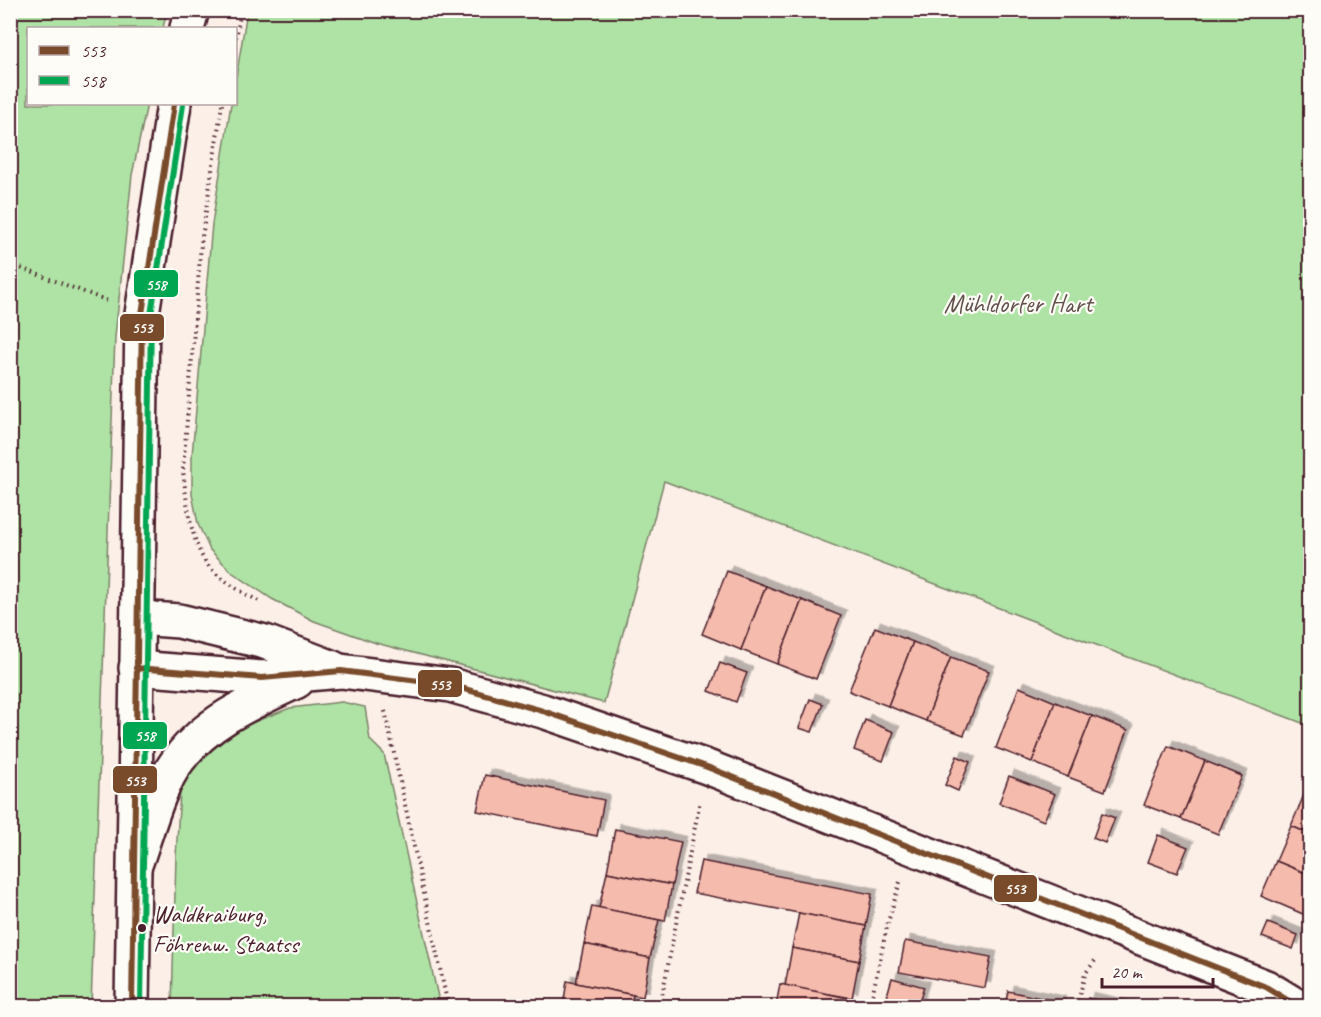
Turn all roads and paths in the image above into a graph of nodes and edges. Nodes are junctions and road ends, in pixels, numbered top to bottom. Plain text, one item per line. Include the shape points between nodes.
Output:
1 (192, 10) edge
2 (241, 10) edge
3 (188, 27) edge
4 (237, 32) edge
5 (174, 105) edge
6 (222, 105) edge
7 (10, 264) edge
8 (142, 314) junction
9 (264, 604) dead end
10 (138, 618) junction
11 (136, 668) junction
12 (327, 672) junction
13 (376, 674) junction
14 (707, 767) junction
15 (910, 847) junction
16 (134, 866) junction
17 (1119, 928) junction
18 (132, 1006) edge
19 (448, 1006) edge
20 (660, 1006) edge
21 (870, 1006) edge
22 (1077, 1006) edge
23 (1297, 1006) edge

1 - 3 street
2 - 4 path
5 - 8 street
6 - 9 path via 201,244 183,470 194,532 205,561 232,587
7 - 8 path
8 - 10 street
10 - 11 street
10 - 12 street via 179,621 265,642
11 - 12 street via 262,678
11 - 16 street
12 - 13 street
12 - 16 street via 243,706 209,729 178,760
13 - 14 street via 450,685 543,711
13 - 19 path
14 - 15 street
14 - 20 path
15 - 17 street
15 - 21 path via 888,922
16 - 18 street
17 - 22 path via 1085,974
17 - 23 street via 1266,987

